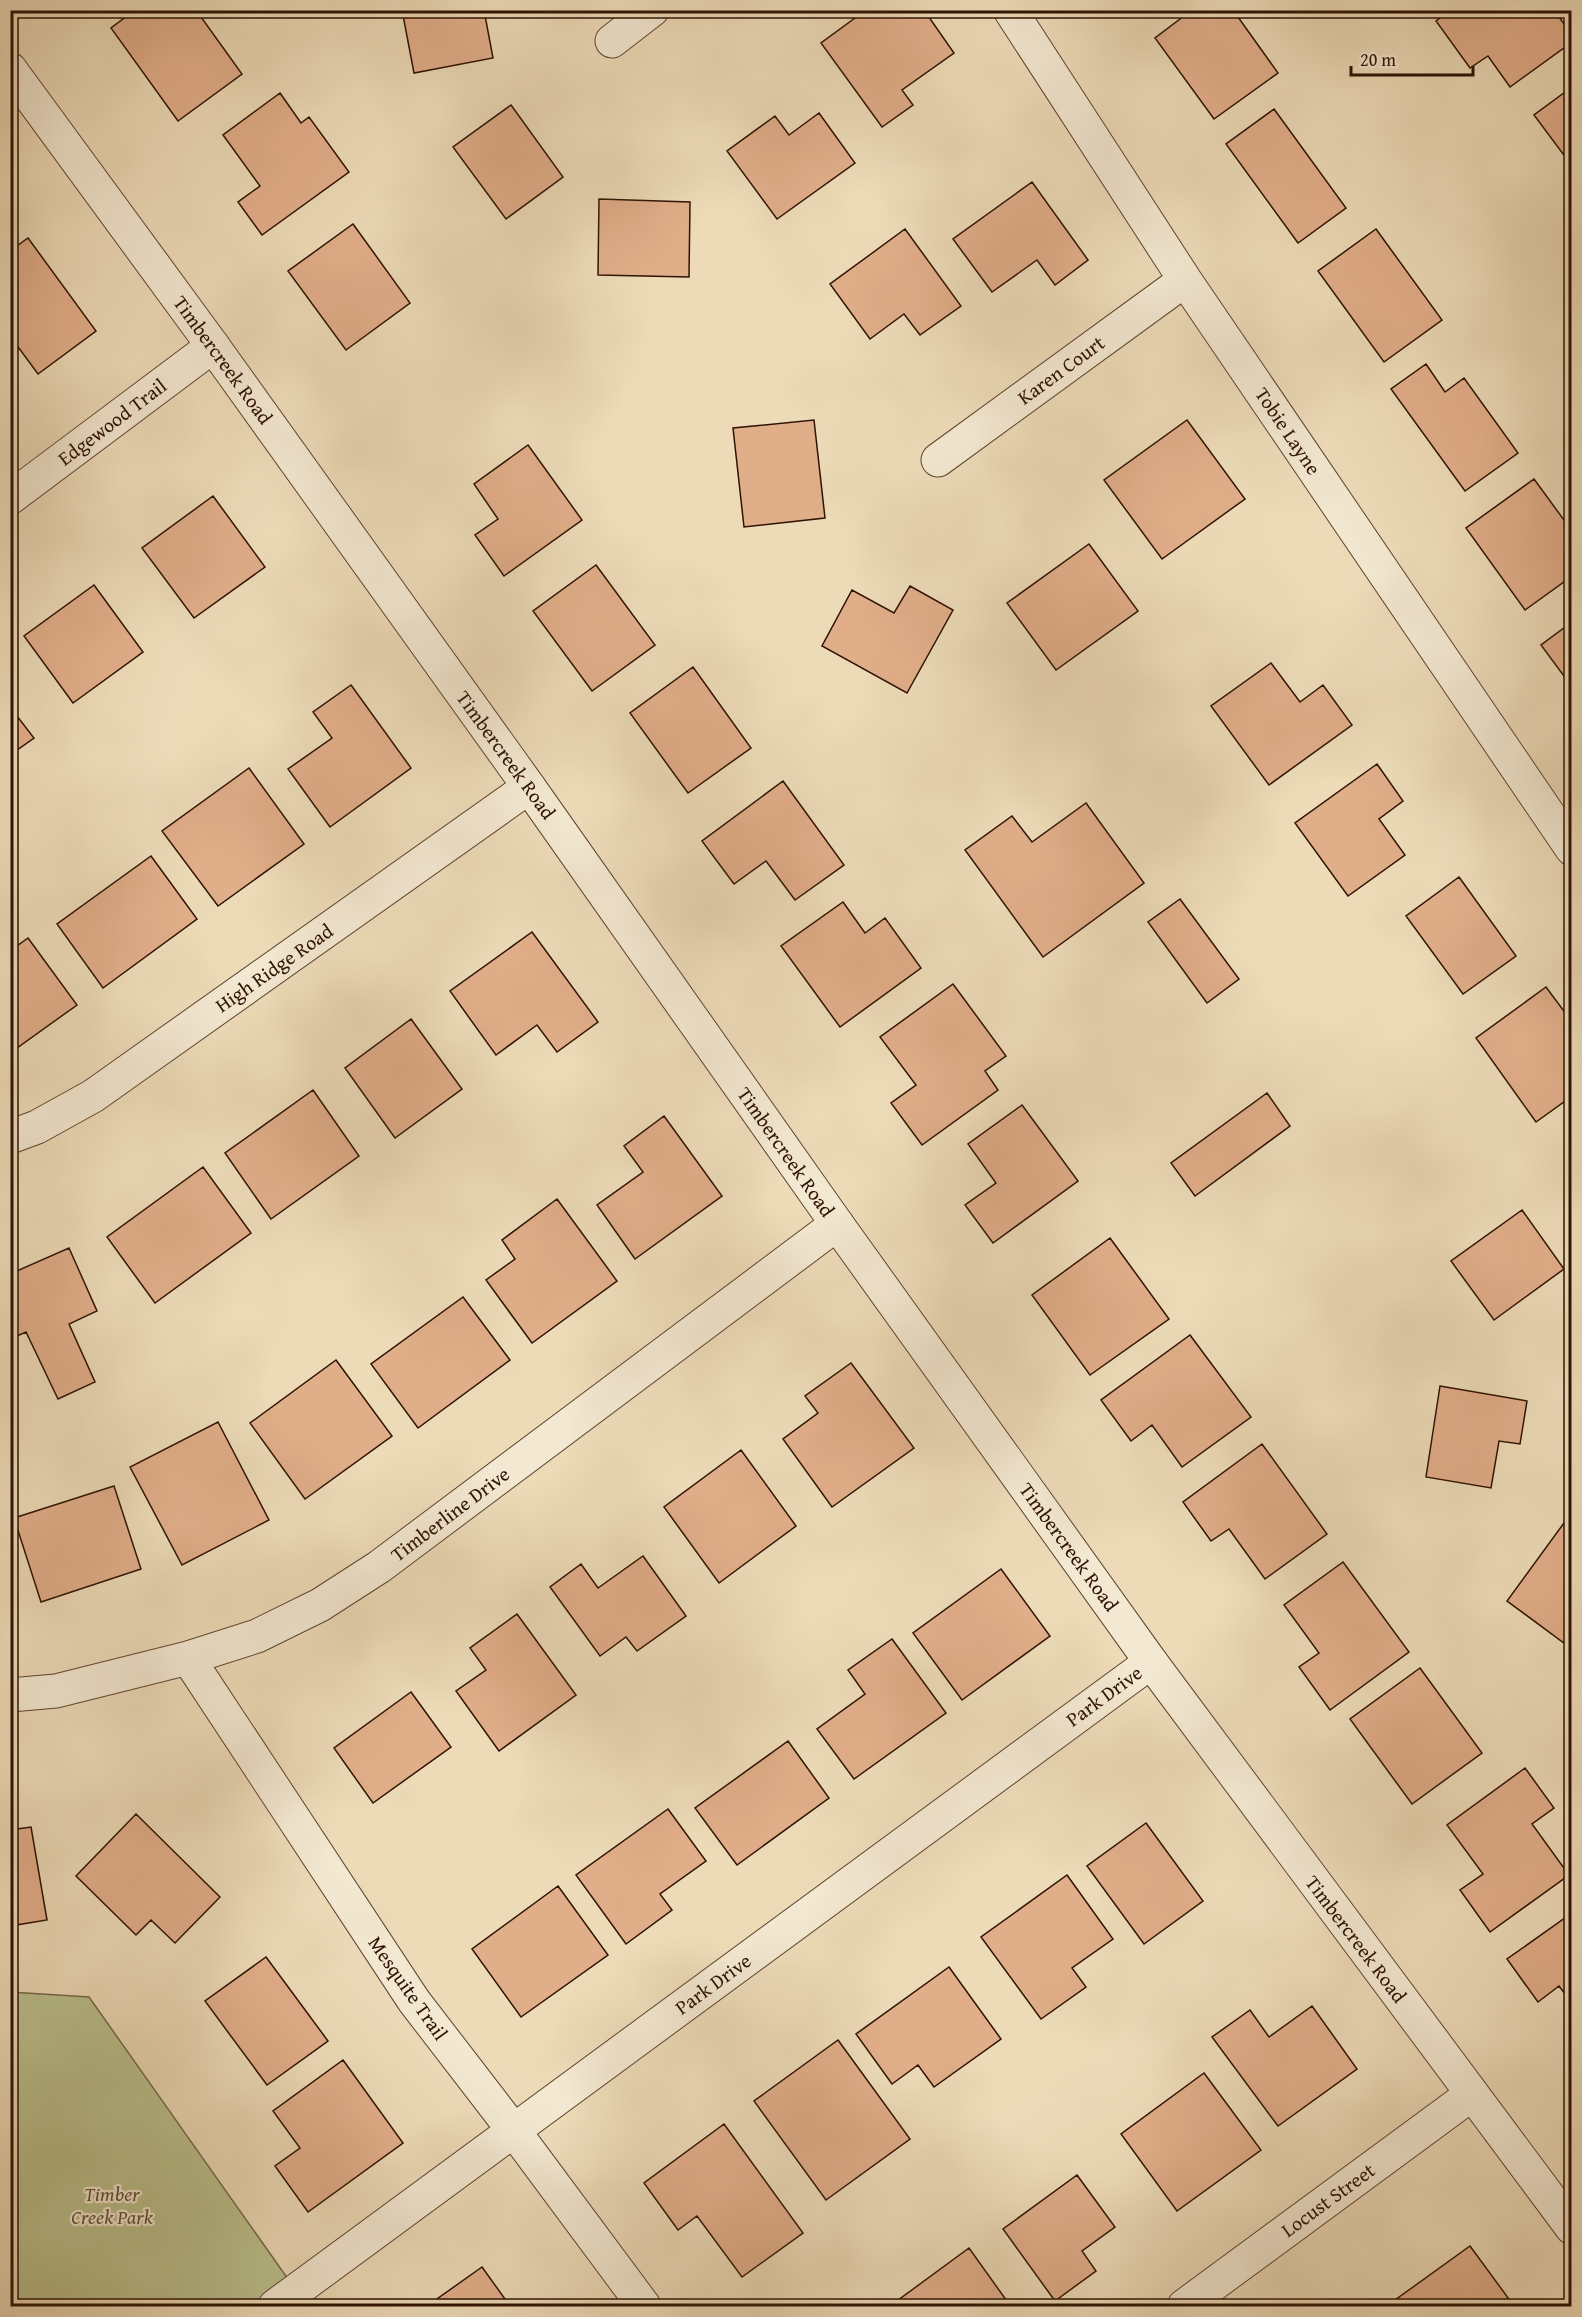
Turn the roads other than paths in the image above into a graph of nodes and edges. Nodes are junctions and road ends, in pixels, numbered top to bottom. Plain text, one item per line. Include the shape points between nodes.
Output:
1 (652, 10) edge
2 (1010, 10) edge
3 (612, 41) dead end
4 (10, 69) edge
5 (1185, 280) junction
6 (213, 346) junction
7 (938, 460) dead end
8 (10, 498) edge
9 (529, 787) junction
10 (1572, 849) edge
11 (10, 1137) edge
12 (837, 1224) junction
13 (188, 1658) junction
14 (1151, 1662) junction
15 (10, 1695) edge
16 (1472, 2094) junction
17 (514, 2131) junction
18 (1572, 2228) edge
19 (275, 2307) edge
20 (644, 2307) edge
21 (1184, 2307) edge

1 - 3 street
2 - 5 street, Tobie Layne
4 - 6 street, Timbercreek Road
5 - 7 street, Karen Court
5 - 10 street, Tobie Layne
6 - 8 street, Edgewood Trail
6 - 9 street, Timbercreek Road
9 - 11 street, High Ridge Road via 93,1096
9 - 12 street, Timbercreek Road
12 - 13 street, Timberline Drive via 379,1568 320,1605 257,1636
12 - 14 street, Timbercreek Road
13 - 15 street, Timberline Drive via 56,1691
13 - 17 street, Mesquite Trail via 414,2001
14 - 16 street, Timbercreek Road
14 - 17 street, Park Drive
16 - 18 street, Timbercreek Road
16 - 21 street, Locust Street
17 - 19 street, Park Drive
17 - 20 street, Mesquite Trail

